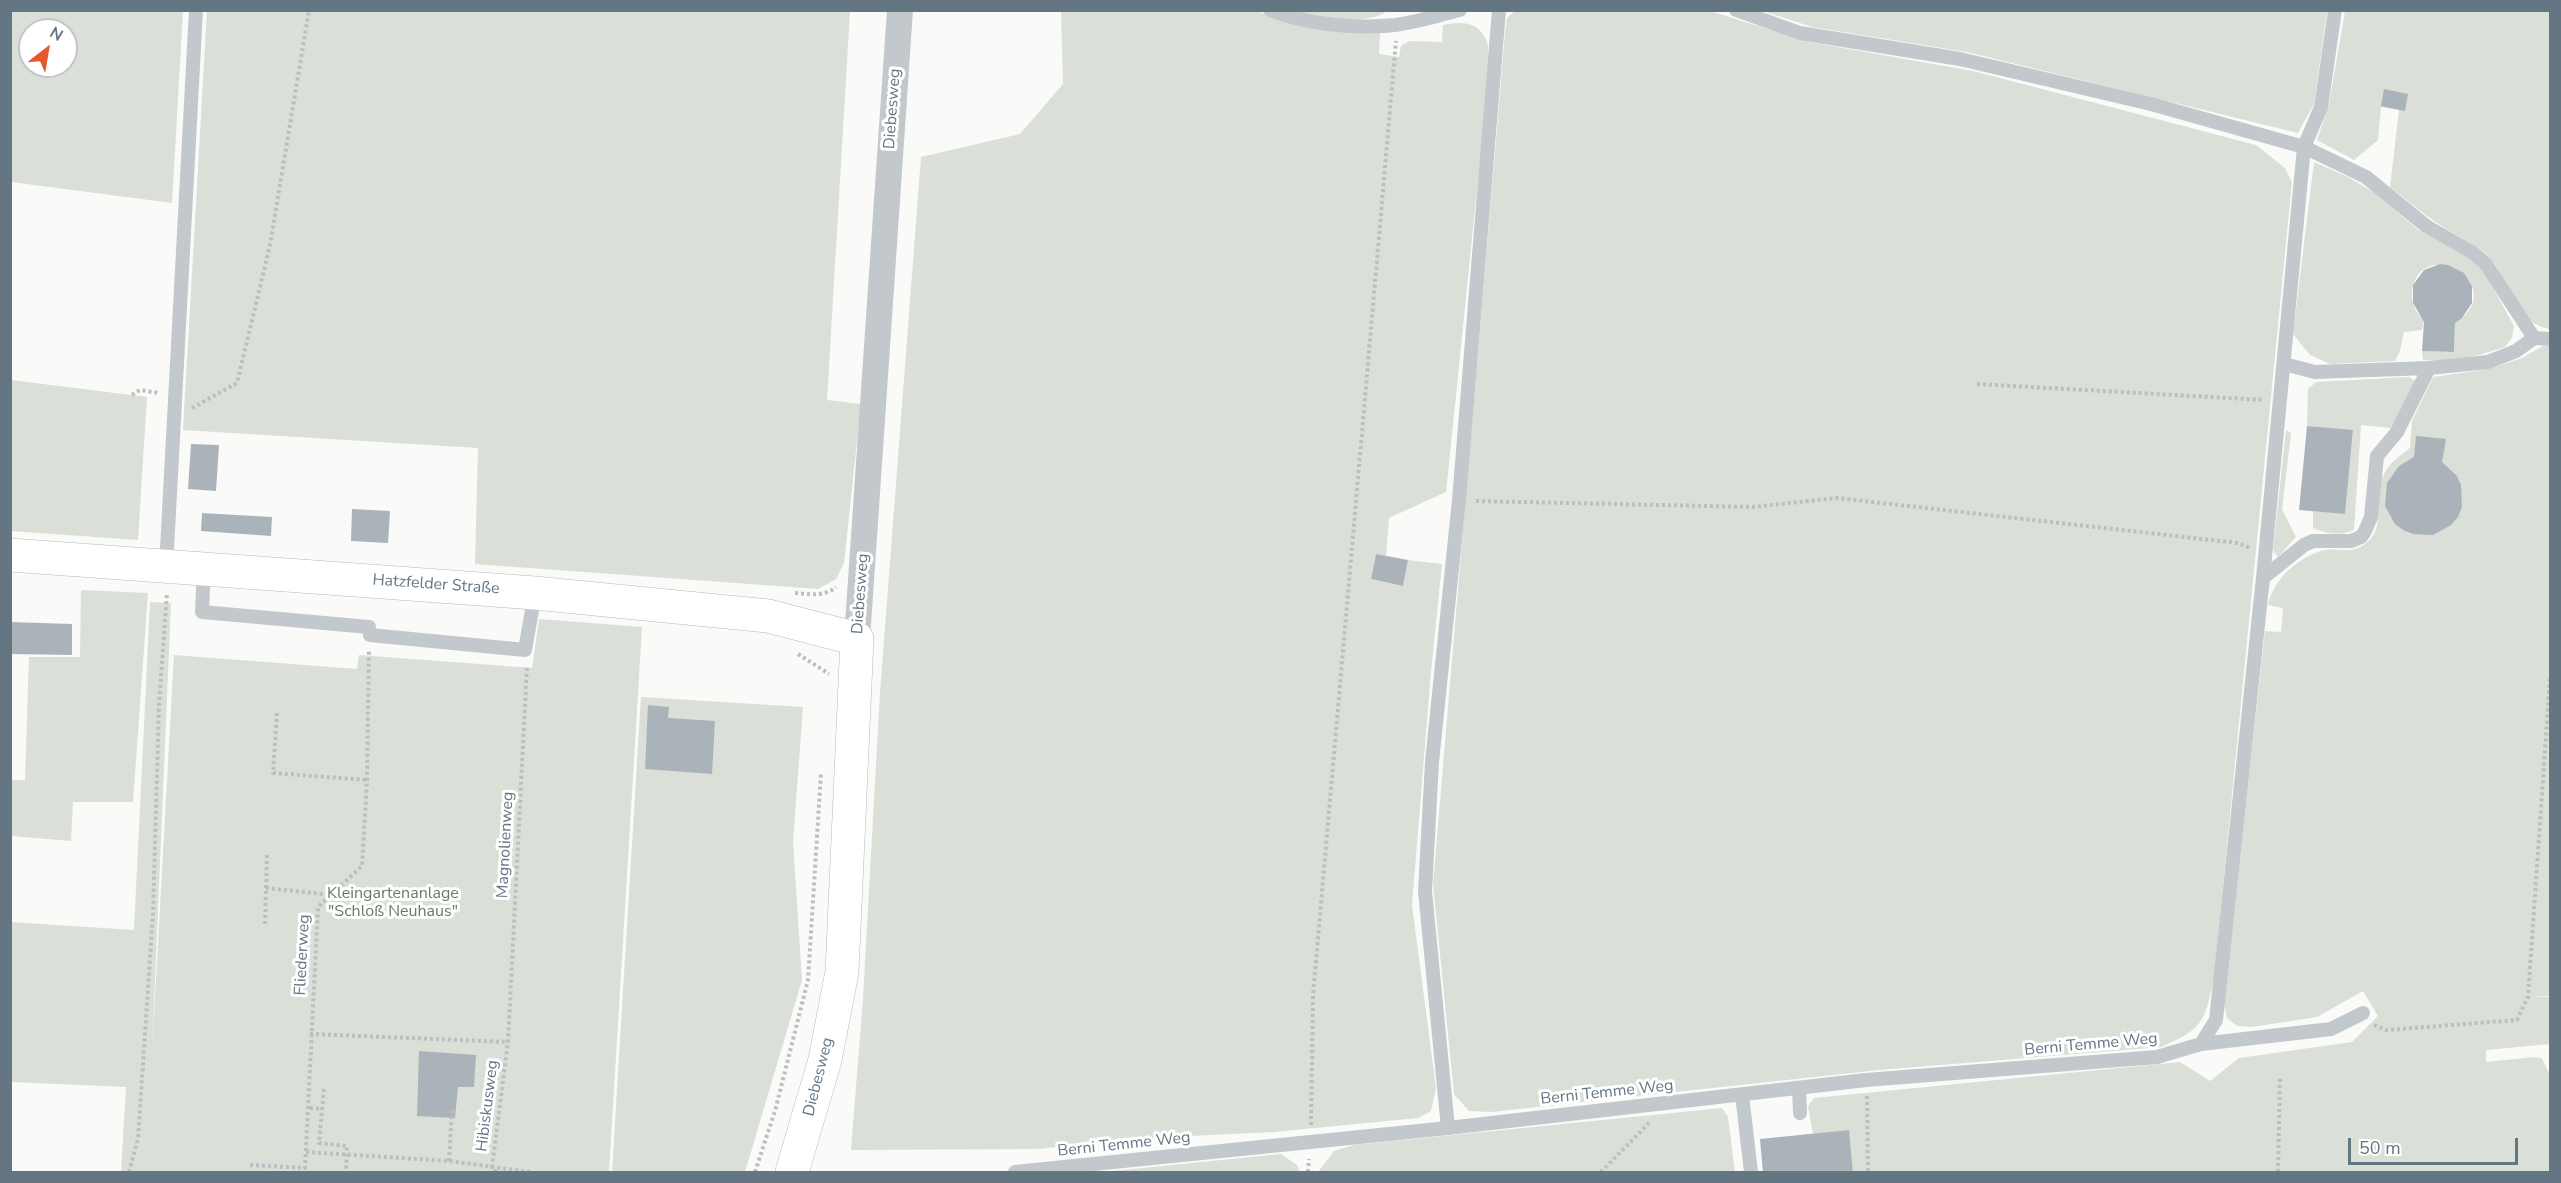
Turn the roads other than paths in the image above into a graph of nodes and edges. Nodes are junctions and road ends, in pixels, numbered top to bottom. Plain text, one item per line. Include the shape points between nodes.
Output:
1 (196, 10) edge
2 (900, 10) edge
3 (1270, 10) edge
4 (1460, 10) edge
5 (1499, 10) edge
6 (1736, 10) edge
7 (2335, 10) edge
8 (2304, 147) junction
9 (2534, 338) junction
10 (2550, 339) edge
11 (2284, 364) junction
12 (2429, 368) junction
13 (10, 555) edge
14 (168, 565) junction
15 (204, 568) junction
16 (2263, 578) junction
17 (535, 593) junction
18 (857, 639) junction
19 (2358, 1015) road end
20 (2201, 1044) junction
21 (1799, 1088) junction
22 (1742, 1095) junction
23 (1800, 1113) dead end
24 (1448, 1128) junction
25 (792, 1173) edge
26 (1016, 1173) edge
27 (1750, 1173) edge

1 - 14 lane
2 - 18 street, Diebesweg
3 - 4 lane via 1320,23 1397,24
5 - 24 lane via 1459,501 1432,762 1425,891
6 - 8 lane via 1800,33 1960,59 2151,104
7 - 8 lane via 2321,107
8 - 9 lane via 2366,177 2426,226 2472,252 2486,264
8 - 11 lane
9 - 10 lane
9 - 12 lane via 2516,351 2488,362
11 - 12 lane via 2315,372
11 - 16 lane
12 - 16 lane via 2397,432 2377,456 2371,517 2361,537 2351,541 2313,541
13 - 14 street, Hatzfelder Straße
14 - 15 street, Hatzfelder Straße
15 - 17 street, Hatzfelder Straße
15 - 17 lane via 202,612 369,627 370,635 525,650
16 - 20 lane via 2216,1020
17 - 18 street, Hatzfelder Straße via 768,616
18 - 25 street, Diebesweg via 842,972 825,1060
19 - 20 lane, Berni Temme Weg via 2331,1029
20 - 21 lane, Berni Temme Weg via 2157,1057
21 - 22 lane, Berni Temme Weg
21 - 23 lane
22 - 24 lane, Berni Temme Weg
22 - 27 lane
24 - 26 lane, Berni Temme Weg

